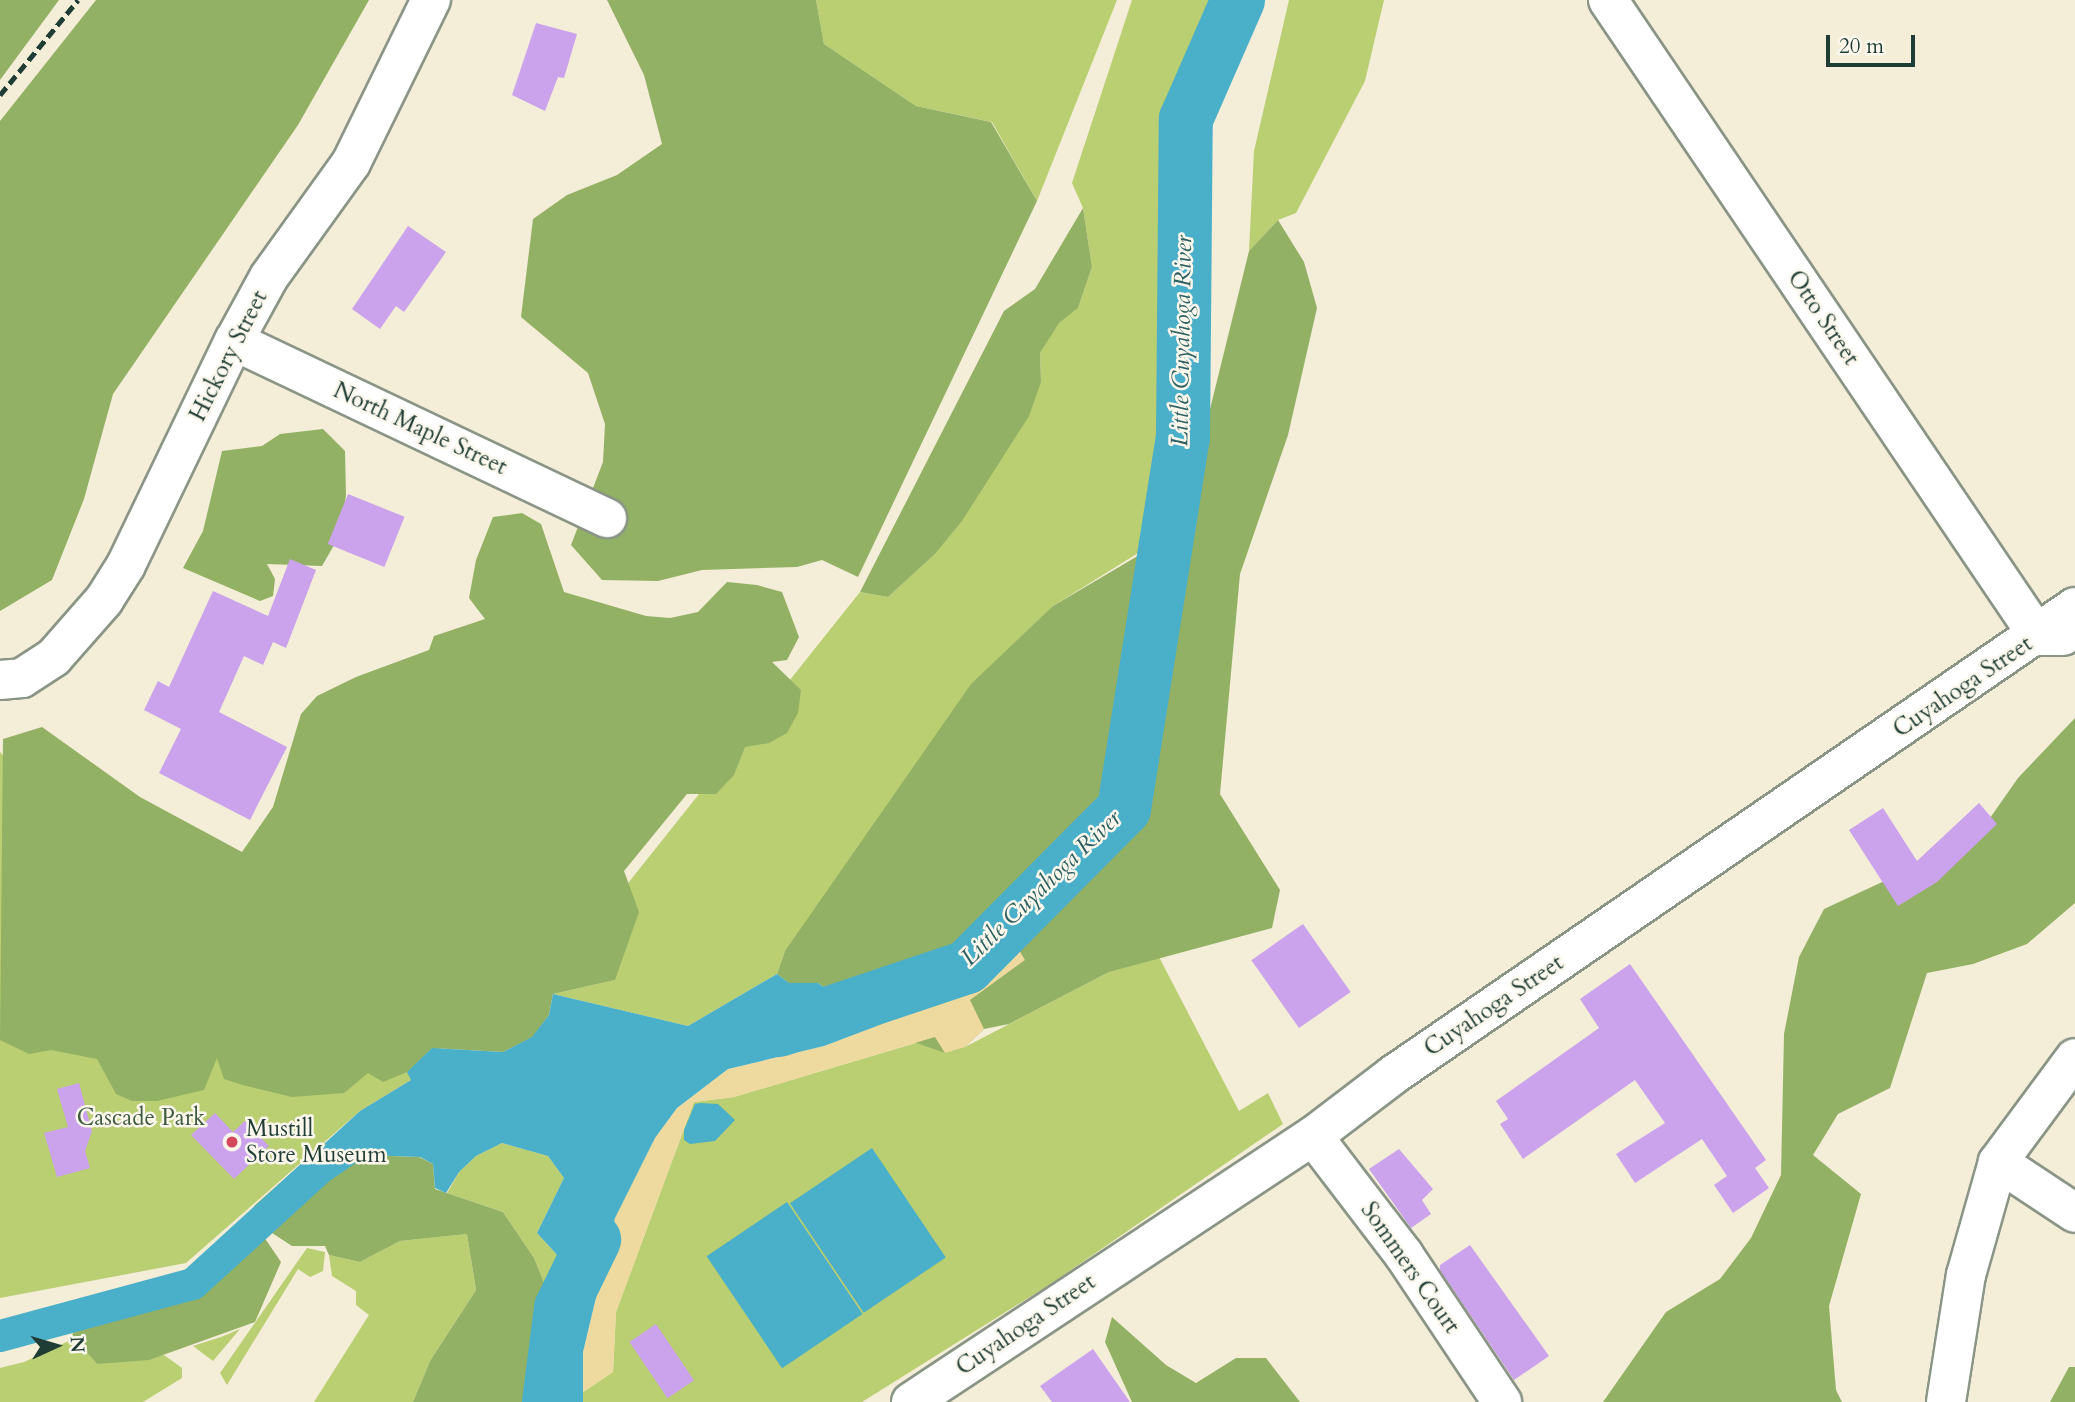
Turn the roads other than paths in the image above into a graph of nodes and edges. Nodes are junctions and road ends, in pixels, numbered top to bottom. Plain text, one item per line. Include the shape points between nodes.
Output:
1 (431, 0) edge
2 (1608, 0) edge
3 (234, 341) junction
4 (607, 518) dead end
5 (2075, 607) edge
6 (2057, 636) edge
7 (0, 680) edge
8 (2075, 1058) edge
9 (1313, 1136) junction
10 (1998, 1162) junction
11 (2075, 1213) edge
12 (911, 1402) edge
13 (1502, 1402) edge
14 (1946, 1402) edge

1 - 3 street, Hickory Street via 351,163 269,277
2 - 6 street, Otto Street
3 - 4 street, North Maple Street
3 - 7 street, Hickory Street via 126,565 104,600 51,660 22,678
5 - 6 street, Cuyahoga Street
6 - 9 street, Cuyahoga Street via 1393,1075
8 - 10 street
9 - 12 street, Cuyahoga Street
9 - 13 street, Sommers Court via 1404,1255
10 - 11 street
10 - 14 street via 1966,1275

